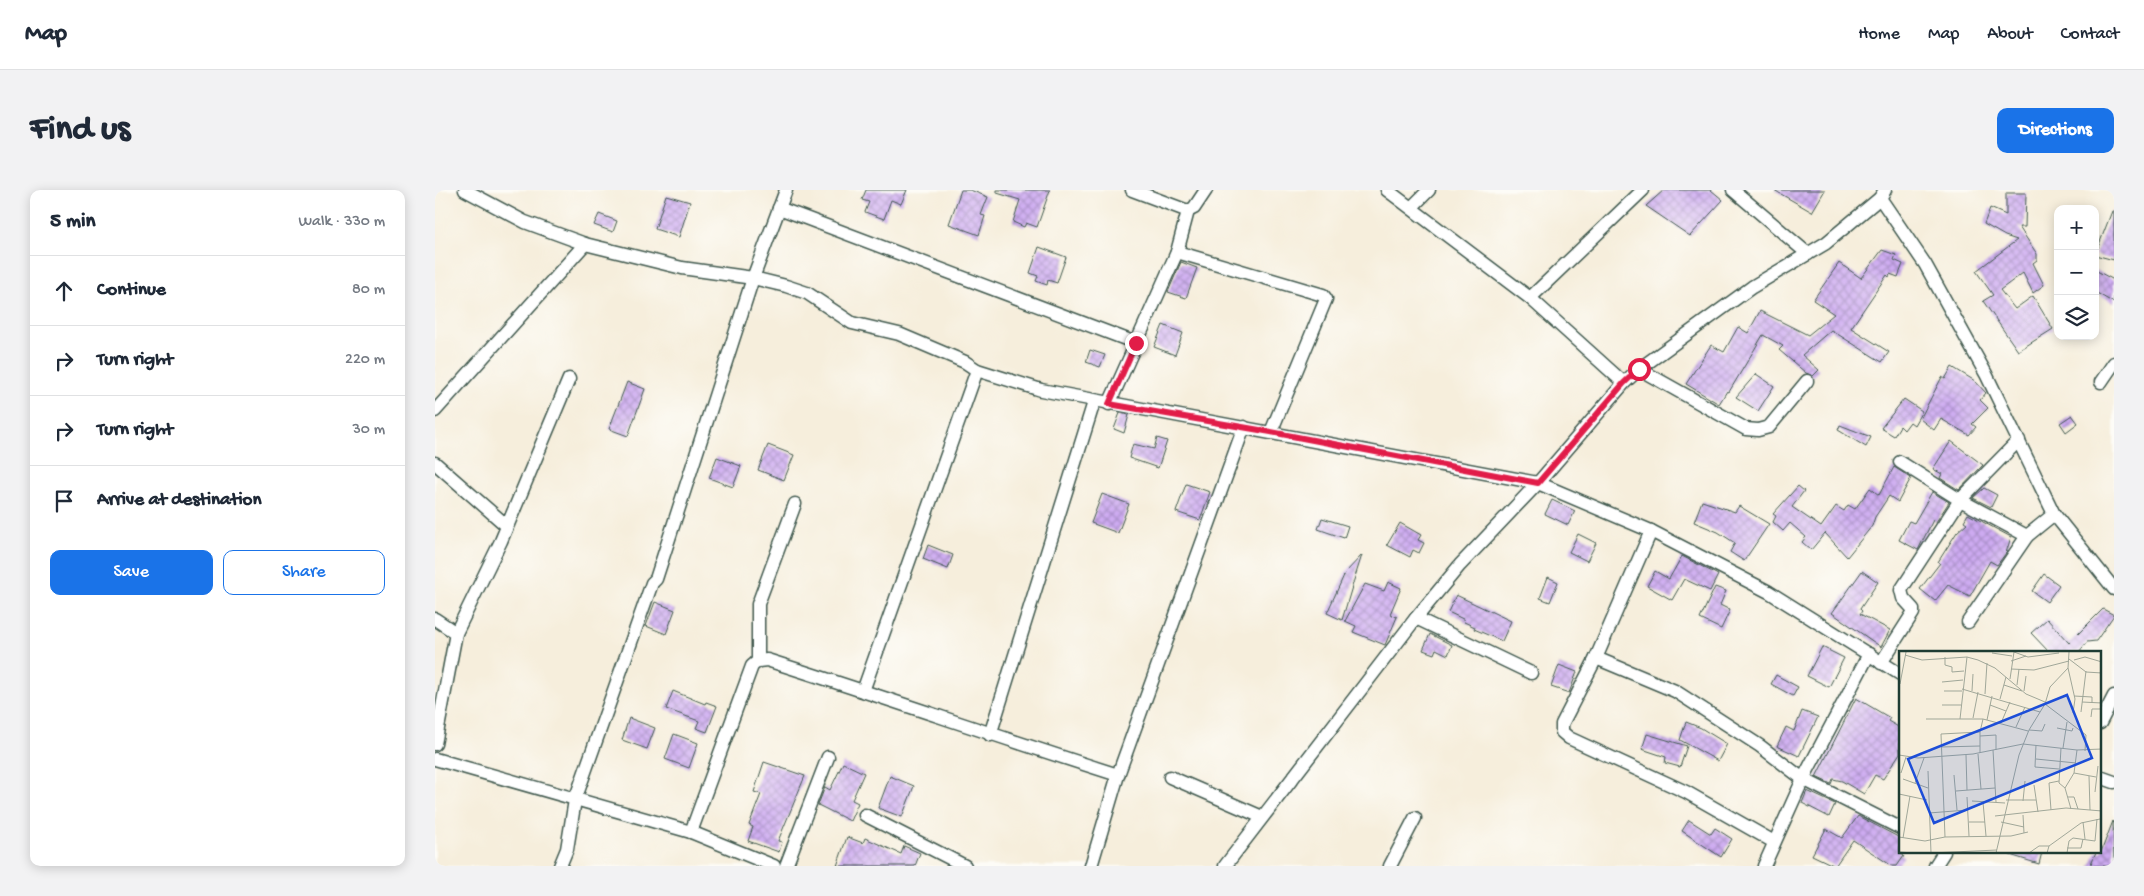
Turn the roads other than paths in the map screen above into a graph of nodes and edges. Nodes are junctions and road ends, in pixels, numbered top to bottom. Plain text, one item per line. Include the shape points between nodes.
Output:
1 (465, 190) edge
2 (785, 190) edge
3 (1132, 190) edge
4 (1206, 190) edge
5 (1387, 190) edge
6 (1429, 190) edge
7 (1643, 190) edge
8 (1733, 190) edge
9 (1883, 194) edge
10 (1412, 207) junction
11 (779, 208) junction
12 (1188, 211) junction
13 (585, 244) junction
14 (1177, 252) junction
15 (1808, 254) junction
16 (753, 278) junction
17 (1530, 298) junction
18 (1136, 343) junction
19 (2114, 363) edge
20 (1639, 369) junction
21 (977, 370) junction
22 (569, 379) dead end
23 (1807, 381) dead end
24 (2101, 382) dead end
25 (1624, 383) junction
26 (1094, 402) junction
27 (1109, 404) junction
28 (435, 411) edge
29 (1244, 427) junction
30 (1271, 432) junction
31 (2019, 440) junction
32 (1900, 462) dead end
33 (435, 463) edge
34 (1538, 483) junction
35 (1960, 500) junction
36 (795, 504) dead end
37 (2053, 514) junction
38 (507, 526) junction
39 (1651, 531) junction
40 (2027, 536) junction
41 (2114, 589) edge
42 (1416, 618) junction
43 (435, 620) edge
44 (1968, 622) dead end
45 (456, 633) junction
46 (1869, 654) junction
47 (1596, 658) junction
48 (758, 661) junction
49 (1881, 663) junction
50 (1531, 673) dead end
51 (1899, 673) edge
52 (863, 691) junction
53 (2114, 696) edge
54 (2101, 720) edge
55 (990, 735) junction
56 (435, 744) edge
57 (828, 757) dead end
58 (435, 759) edge
59 (1118, 776) junction
60 (1171, 777) dead end
61 (2101, 777) edge
62 (1803, 778) junction
63 (2114, 782) edge
64 (575, 800) junction
65 (865, 815) dead end
66 (1263, 817) junction
67 (1415, 818) dead end
68 (1899, 827) edge
69 (691, 832) junction
70 (1774, 842) junction
71 (1943, 854) edge
72 (961, 865) edge
73 (560, 866) edge
74 (774, 866) edge
75 (786, 866) edge
76 (1091, 866) edge
77 (1225, 866) edge
78 (1391, 866) edge
79 (1764, 866) edge
80 (1935, 866) edge

1 - 13 street via 525,222
2 - 11 street
3 - 12 street
4 - 12 street
5 - 10 street
6 - 10 street
7 - 17 street
8 - 15 street
9 - 15 street via 1843,230
9 - 31 street via 1986,374
10 - 17 street
11 - 16 street
11 - 18 street
12 - 14 street
13 - 16 street via 682,268
13 - 28 street
14 - 18 street
14 - 30 street via 1323,295 1326,299
15 - 20 street via 1752,287
16 - 21 street via 807,293 852,324 899,334
16 - 64 street via 656,579
17 - 25 street
18 - 27 street
19 - 24 street
20 - 23 street via 1746,429 1758,430 1769,427
20 - 25 street
21 - 26 street
21 - 52 street
22 - 38 street
25 - 34 street
26 - 27 street
26 - 55 street
27 - 29 street
29 - 30 street
29 - 59 street
30 - 34 street
31 - 35 street
31 - 37 street
32 - 35 street
33 - 38 street
34 - 39 street
34 - 42 street via 1460,565
35 - 40 street
35 - 49 street via 1901,590 1913,613
36 - 48 street via 758,604
37 - 40 street
37 - 41 street
38 - 45 street
39 - 46 street via 1769,592
39 - 47 street
40 - 44 street
42 - 50 street
42 - 66 street
43 - 45 street
45 - 56 street
46 - 49 street
46 - 62 street
47 - 62 street via 1675,692 1760,746
47 - 70 street via 1561,724 1562,732 1685,792
48 - 52 street via 767,660
48 - 69 street via 752,666
49 - 51 street
52 - 55 street
53 - 54 street
55 - 59 street
57 - 75 street
58 - 64 street
59 - 76 street
60 - 66 street
61 - 63 street
62 - 68 street
62 - 70 street
64 - 69 street
64 - 73 street via 567,849
65 - 72 street
66 - 77 street
67 - 78 street
69 - 74 street
70 - 79 street
71 - 80 street

